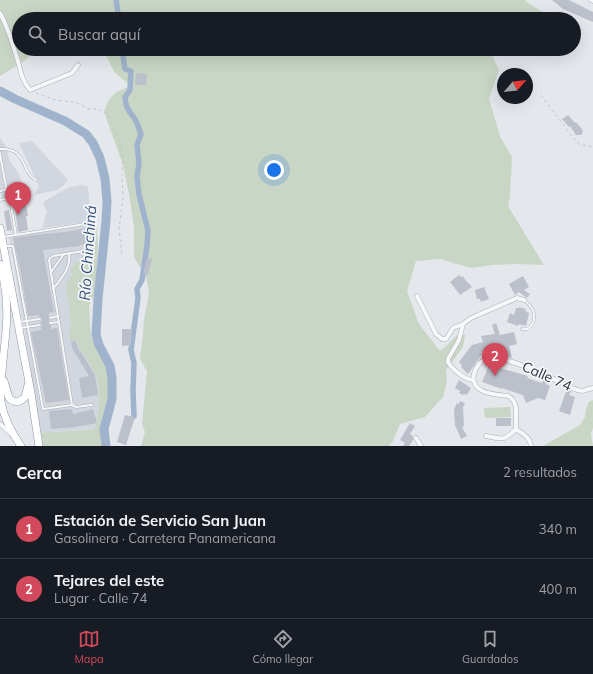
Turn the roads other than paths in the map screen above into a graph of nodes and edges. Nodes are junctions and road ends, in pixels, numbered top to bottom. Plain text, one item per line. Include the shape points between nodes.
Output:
1 (0, 13) edge
2 (12, 42) edge
3 (17, 56) edge
4 (78, 65) dead end
5 (0, 149) edge
6 (0, 153) edge
7 (1, 160) edge
8 (36, 180) dead end
9 (0, 191) edge
10 (0, 200) edge
11 (85, 224) dead end
12 (0, 228) edge
13 (16, 235) junction
14 (2, 237) junction
15 (4, 246) junction
16 (90, 250) dead end
17 (69, 253) junction
18 (64, 254) junction
19 (0, 264) edge
20 (51, 273) junction
21 (53, 289) junction
22 (417, 296) dead end
23 (524, 300) joint
24 (58, 316) junction
25 (50, 318) dead end
26 (40, 319) dead end
27 (27, 321) junction
28 (59, 322) junction
29 (50, 323) dead end
30 (40, 324) dead end
31 (463, 324) junction
32 (18, 325) junction
33 (28, 326) junction
34 (522, 329) dead end
35 (2, 367) junction
36 (28, 379) junction
37 (473, 380) junction
38 (593, 388) edge
39 (1, 403) edge
40 (72, 405) junction
41 (92, 405) dead end
42 (0, 424) edge
43 (516, 429) junction
44 (486, 436) dead end
45 (416, 438) dead end
46 (21, 446) edge
47 (39, 446) edge
48 (421, 446) edge
49 (531, 446) edge

1 - 2 street
3 - 4 street via 24,83 30,90 72,73
5 - 8 lane via 5,148 16,154 24,161
6 - 7 lane
7 - 9 lane via 6,186
10 - 13 lane via 10,198
11 - 13 lane
12 - 14 highway
13 - 14 lane
14 - 15 highway
15 - 27 lane via 13,246
15 - 32 highway
16 - 17 lane
17 - 18 lane
17 - 21 lane via 68,268
18 - 20 lane
18 - 20 lane via 50,258
19 - 35 highway via 6,310
20 - 21 lane
21 - 24 lane
22 - 31 street via 436,334 442,339 446,339 453,328
23 - 31 street via 517,298
23 - 34 lane via 530,305 534,317 529,328
24 - 25 lane
24 - 28 lane
26 - 27 lane
27 - 32 lane
27 - 33 lane
28 - 29 lane
28 - 40 lane
30 - 33 lane
31 - 37 street via 459,340 448,362 467,379
32 - 33 lane
32 - 36 highway
33 - 40 lane via 43,409
35 - 36 highway via 5,388 8,398 12,401 20,401 25,397
35 - 39 highway
36 - 47 highway
37 - 38 street, Calle 74 via 473,374 480,362 496,356 577,390
37 - 43 street via 481,390 511,398 516,407
39 - 46 highway via 8,424
40 - 41 lane
42 - 46 street
43 - 44 street via 506,438
43 - 49 street via 527,436
45 - 48 street

